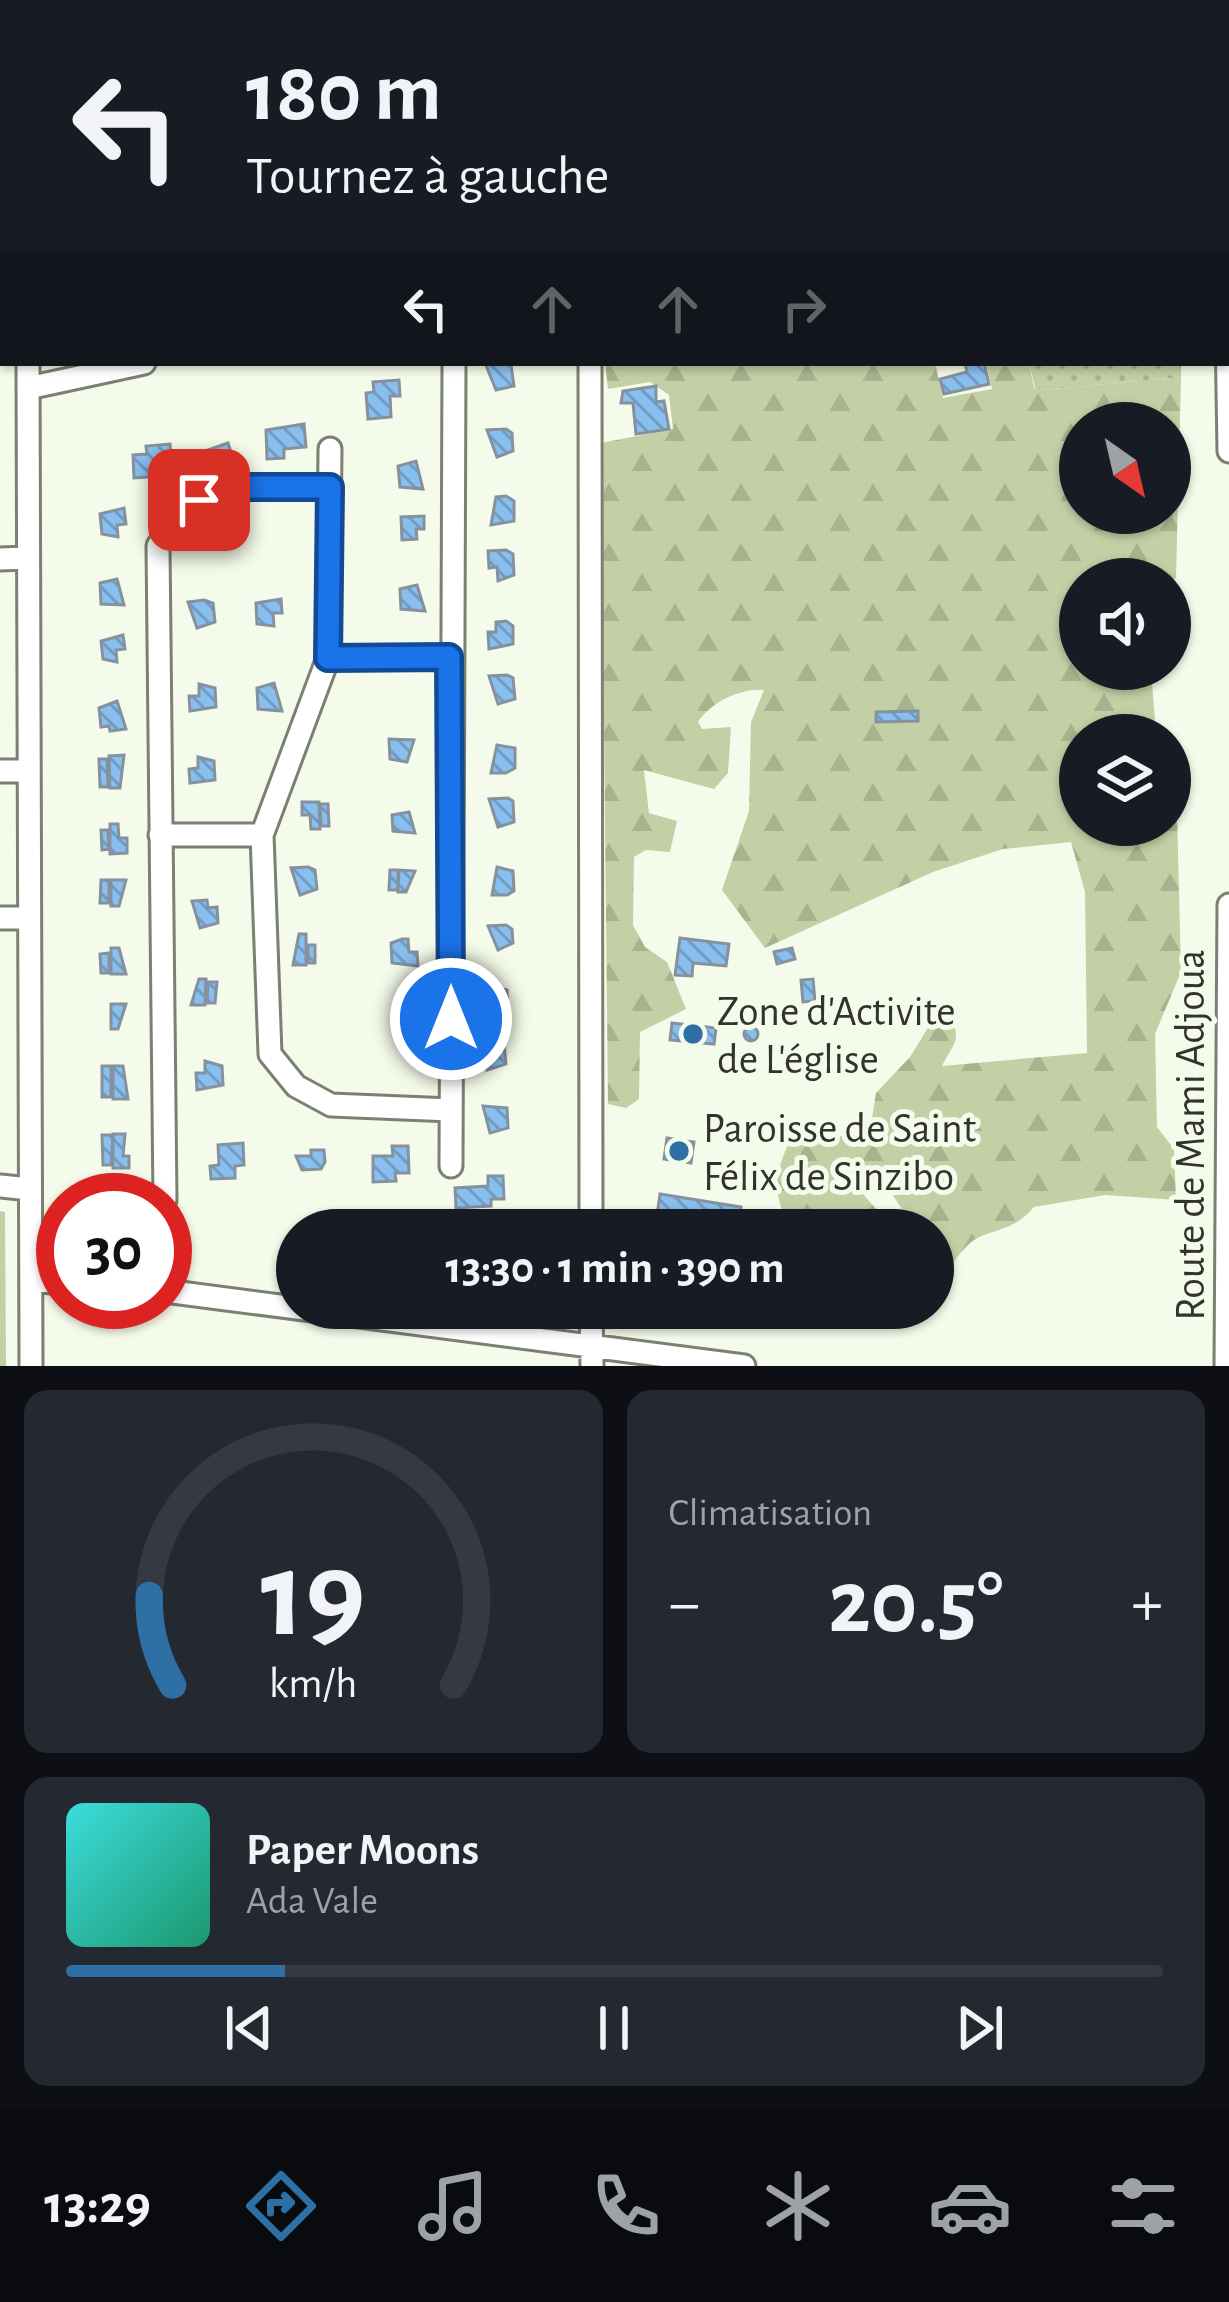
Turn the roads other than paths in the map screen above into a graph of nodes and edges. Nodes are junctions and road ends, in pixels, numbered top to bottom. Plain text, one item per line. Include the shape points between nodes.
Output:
1 (28, 366) edge
2 (130, 366) edge
3 (454, 366) edge
4 (590, 366) edge
5 (1228, 366) edge
6 (28, 388) junction
7 (330, 449) dead end
8 (1229, 451) edge
9 (330, 487) junction
10 (28, 558) junction
11 (0, 560) edge
12 (449, 657) junction
13 (328, 658) junction
14 (0, 771) edge
15 (29, 771) junction
16 (160, 835) junction
17 (262, 836) junction
18 (1229, 905) edge
19 (0, 918) edge
20 (29, 918) junction
21 (451, 1110) junction
22 (451, 1166) dead end
23 (165, 1173) edge
24 (0, 1186) edge
25 (30, 1190) junction
26 (591, 1209) edge
27 (32, 1280) junction
28 (36, 1280) edge
29 (192, 1295) edge
30 (591, 1358) edge
31 (32, 1366) edge
32 (744, 1366) edge
33 (1226, 1366) edge

1 - 6 street
2 - 6 street
3 - 12 street
4 - 26 street
5 - 8 street
6 - 10 street
7 - 9 street
9 - 13 street
9 - 16 street via 219,487 178,513 158,546
10 - 11 street
10 - 15 street
12 - 13 street
12 - 21 street
13 - 17 street
14 - 15 street
15 - 20 street
16 - 17 street
16 - 23 street
17 - 21 street via 270,1054 296,1086 331,1105
18 - 33 street, Route de Mami Adjoua
19 - 20 street
20 - 25 street
21 - 22 street
24 - 25 street
25 - 27 street
27 - 28 street
27 - 31 street
29 - 30 street
30 - 32 street

